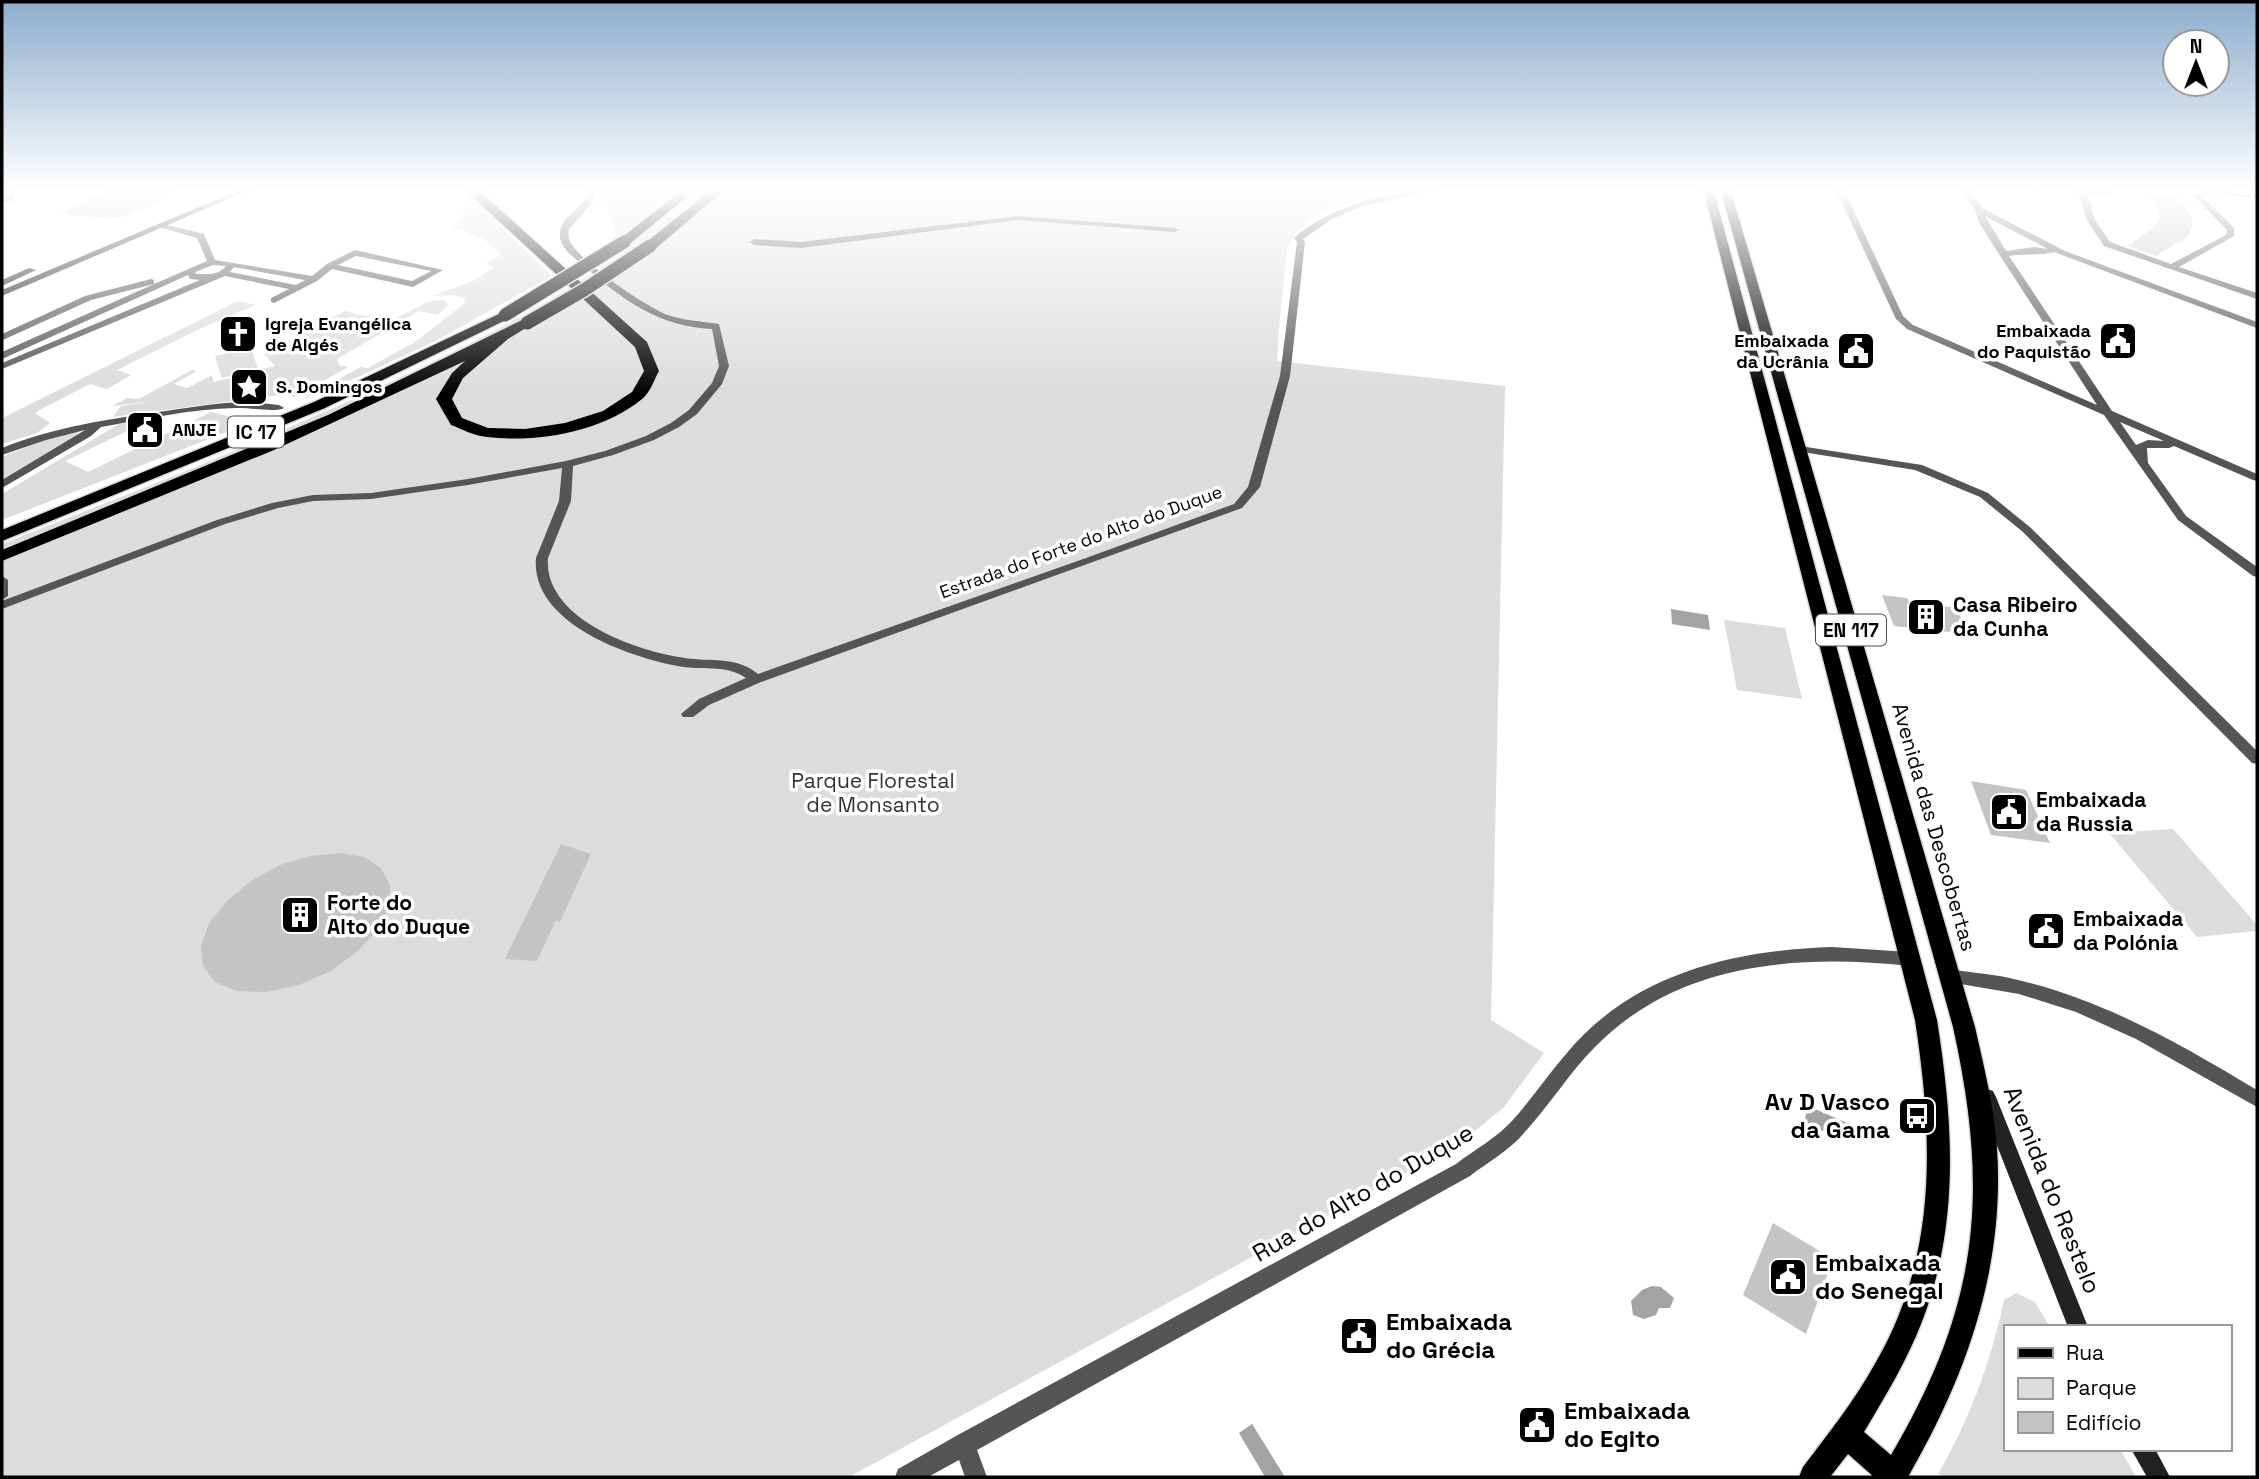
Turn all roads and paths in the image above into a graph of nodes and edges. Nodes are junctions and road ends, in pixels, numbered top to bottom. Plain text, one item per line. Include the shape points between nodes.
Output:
1 (63, 257) edge
2 (87, 257) edge
3 (210, 257) edge
4 (347, 257) edge
5 (375, 257) edge
6 (545, 257) edge
7 (580, 257) edge
8 (600, 257) edge
9 (634, 257) edge
10 (1299, 257) edge
11 (1726, 257) edge
12 (1745, 257) edge
13 (1871, 257) edge
14 (2005, 257) edge
15 (2074, 257) edge
16 (2144, 257) edge
17 (2191, 257) edge
18 (212, 262) junction
19 (232, 264) junction
20 (330, 266) junction
21 (2172, 267) junction
22 (191, 271) junction
23 (224, 273) junction
24 (209, 277) junction
25 (314, 279) junction
26 (167, 281) junction
27 (2, 283) edge
28 (298, 288) junction
29 (2, 293) edge
30 (2257, 296) edge
31 (274, 300) dead end
32 (2257, 313) edge
33 (2245, 320) junction
34 (2257, 325) edge
35 (2, 337) edge
36 (502, 337) junction
37 (2, 356) edge
38 (2, 366) edge
39 (279, 408) dead end
40 (2108, 413) junction
41 (98, 424) junction
42 (1800, 449) junction
43 (2, 452) edge
44 (2208, 457) junction
45 (567, 464) junction
46 (2143, 465) junction
47 (2257, 478) edge
48 (2, 485) edge
49 (2, 536) edge
50 (2, 556) edge
51 (2257, 573) edge
52 (2, 580) edge
53 (2, 596) edge
54 (2, 605) edge
55 (756, 679) junction
56 (688, 714) dead end
57 (2257, 759) edge
58 (1909, 959) junction
59 (1949, 976) junction
60 (1976, 1072) junction
61 (2257, 1099) edge
62 (2077, 1325) edge
63 (1848, 1436) junction
64 (964, 1444) junction
65 (2143, 1451) edge
66 (906, 1477) edge
67 (976, 1477) edge
68 (1813, 1477) edge
69 (1894, 1477) edge
70 (2159, 1477) edge

1 - 27 street
2 - 29 street
3 - 18 street
4 - 20 street
5 - 20 street via 439,270 413,284
6 - 36 highway via 642,345 653,372 646,387 590,422 559,430 526,435 480,430 455,421 444,399 457,376
7 - 45 street via 648,310 694,325 716,326 724,366 717,384 675,425 650,438
8 - 49 highway, IC 17, bridge via 505,315 420,359 310,410
9 - 36 highway, IC 17, bridge
10 - 55 street, Estrada do Forte do Alto do Duque via 1285,376 1254,486 1238,506
11 - 58 main road
12 - 42 main road, Avenida das Descobertas / EN 117
13 - 40 street via 1899,317 1910,327
14 - 40 street
15 - 33 street
16 - 21 street
17 - 21 street
18 - 19 street
18 - 22 street
19 - 23 street
19 - 25 street
20 - 25 street
21 - 30 street
22 - 24 street via 193,276
22 - 26 street
23 - 24 street
23 - 28 street
24 - 38 street
25 - 28 street
26 - 35 street via 88,298
26 - 37 street
28 - 31 street
32 - 33 street
33 - 34 street
36 - 50 highway, IC 17 via 302,433
39 - 41 street via 244,404
40 - 44 street
40 - 46 street
41 - 43 street via 42,436
41 - 48 street
42 - 57 street via 1918,467 1984,495 2027,530
42 - 59 main road, Avenida das Descobertas / EN 117
44 - 46 street via 2148,443 2141,446
44 - 47 street
45 - 54 street via 385,494 275,505
45 - 55 street via 566,500 540,562 545,582 564,611 632,651 688,664 730,664
46 - 51 street via 2182,518
52 - 53 street
55 - 56 street, Estrada do Forte do Alto do Duque
58 - 63 main road via 1926,1020 1940,1107 1940,1200 1919,1296 1901,1343
58 - 64 street, Rua do Alto do Duque via 1829,952 1788,954 1746,959 1674,982 1613,1020 1562,1072 1516,1130 1463,1170
59 - 60 main road, Avenida das Descobertas / EN 117
59 - 61 street via 2058,999 2159,1044
60 - 62 street, Avenida do Restelo
60 - 69 main road, Avenida das Descobertas / EN 117 via 1987,1169 1980,1272 1949,1376
63 - 68 main road
63 - 69 main road
64 - 66 street, Rua do Alto do Duque
64 - 67 street
65 - 70 street

